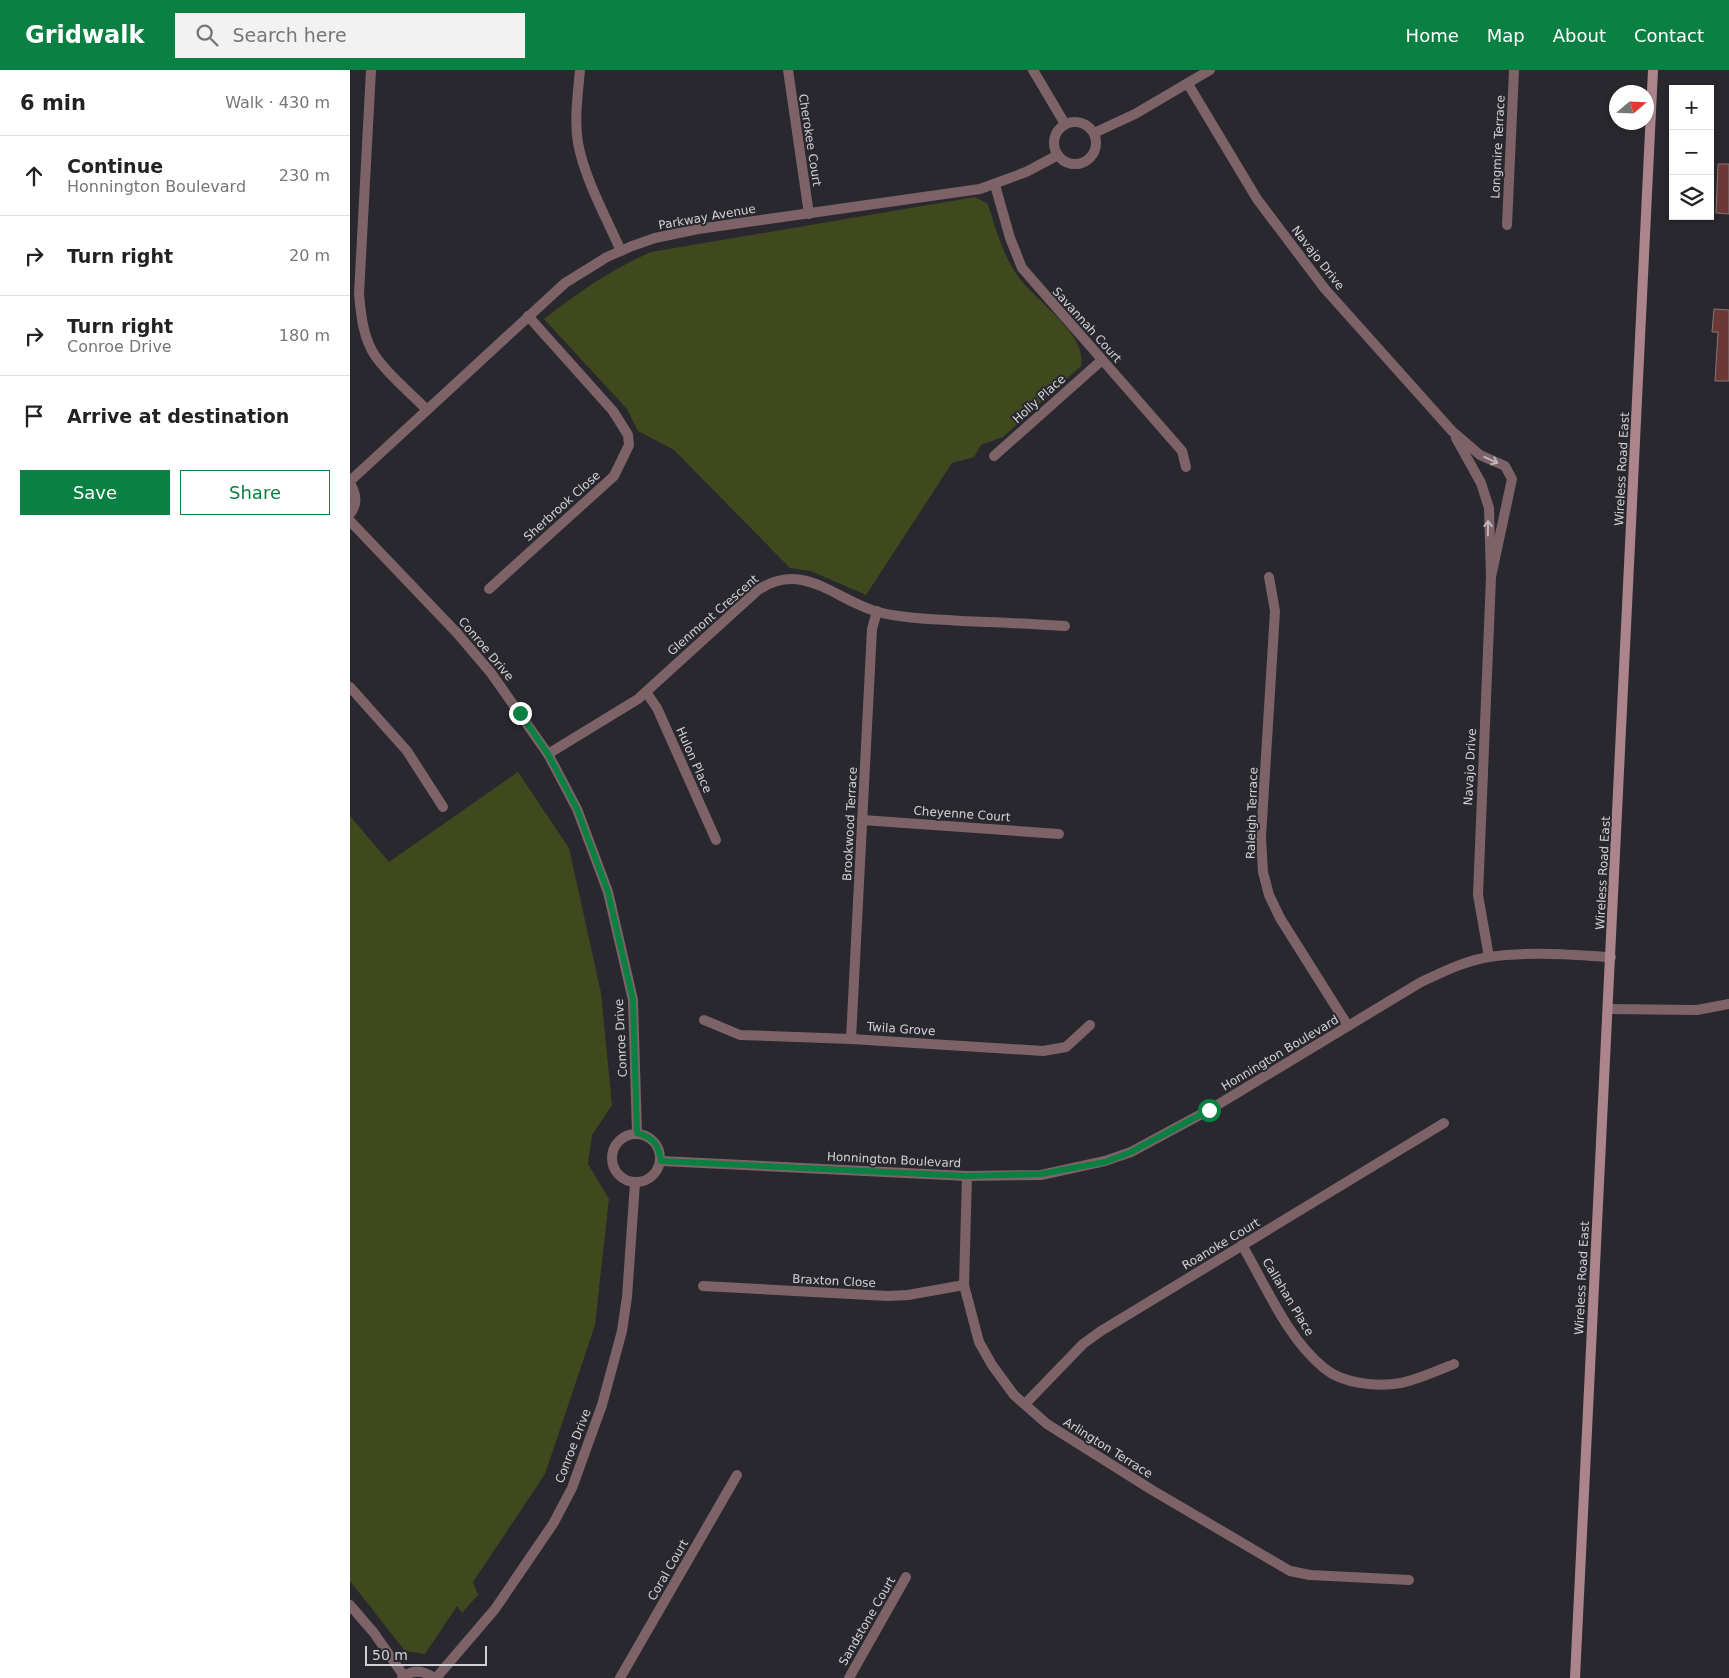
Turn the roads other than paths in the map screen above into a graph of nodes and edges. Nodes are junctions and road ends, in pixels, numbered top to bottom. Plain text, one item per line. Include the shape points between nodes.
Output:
1 (371, 70) edge
2 (580, 70) edge
3 (788, 70) edge
4 (1033, 70) edge
5 (1210, 70) edge
6 (1514, 70) edge
7 (1653, 70) edge
8 (1188, 84) junction
9 (1065, 124) junction
10 (1094, 133) junction
11 (1058, 155) junction
12 (995, 185) junction
13 (809, 214) junction
14 (1507, 225) dead end
15 (621, 251) junction
16 (528, 316) junction
17 (1102, 360) junction
18 (427, 410) junction
19 (1452, 431) junction
20 (994, 456) dead end
21 (1186, 467) dead end
22 (350, 482) edge
23 (350, 514) edge
24 (350, 520) edge
25 (1491, 577) junction
26 (1269, 578) dead end
27 (489, 589) dead end
28 (878, 611) junction
29 (1065, 626) dead end
30 (350, 687) edge
31 (646, 692) junction
32 (548, 754) junction
33 (443, 807) dead end
34 (862, 820) junction
35 (1059, 834) dead end
36 (716, 840) dead end
37 (1489, 957) junction
38 (1611, 957) junction
39 (1729, 1004) edge
40 (1608, 1009) junction
41 (704, 1020) dead end
42 (1090, 1024) dead end
43 (1348, 1026) junction
44 (851, 1038) junction
45 (1444, 1123) dead end
46 (637, 1133) junction
47 (661, 1161) junction
48 (967, 1176) junction
49 (635, 1183) junction
50 (1242, 1245) junction
51 (964, 1285) junction
52 (702, 1286) dead end
53 (1454, 1364) dead end
54 (1025, 1404) junction
55 (736, 1475) dead end
56 (906, 1577) dead end
57 (1409, 1580) dead end
58 (350, 1605) edge
59 (403, 1677) edge
60 (435, 1678) edge
61 (620, 1678) edge
62 (848, 1678) edge
63 (1575, 1678) edge

1 - 18 street via 359,294 361,314 376,357
2 - 15 street via 578,144
3 - 13 street, Cherokee Court
4 - 9 street
5 - 8 street
6 - 14 street, Longmire Terrace
7 - 38 street, Wireless Road East
8 - 10 street
8 - 19 street, Navajo Drive via 1257,199 1319,282
9 - 10 street via 1077,121
9 - 11 street via 1054,141
10 - 11 street via 1094,152 1082,163 1066,162
11 - 12 street, Parkway Avenue
12 - 13 street, Parkway Avenue
12 - 17 street, Savannah Court via 1022,268
13 - 15 street, Parkway Avenue via 677,233
15 - 16 street, Parkway Avenue via 565,283
16 - 18 street, Parkway Avenue
16 - 27 street, Sherbrook Close via 614,411 628,435 629,445 614,476
17 - 20 street, Holly Place
17 - 21 street, Savannah Court via 1182,451
18 - 22 street, Parkway Avenue
25 -> 19 street, Navajo Drive via 1489,508 1482,483
19 -> 25 street, Navajo Drive via 1480,455 1505,466 1512,480
22 - 23 street via 356,502
24 - 32 street, Conroe Drive via 491,673
25 - 37 street, Navajo Drive via 1478,895
26 - 43 street, Raleigh Terrace via 1275,611 1261,837 1263,872 1280,918
28 - 29 street, Glenmont Crescent via 928,619
28 - 31 street, Glenmont Crescent via 811,582 786,578 768,584
28 - 34 street, Brookwood Terrace via 872,629
30 - 33 street via 407,751
31 - 32 street, Glenmont Crescent
31 - 36 street, Hulon Place via 657,708
32 - 46 street, Conroe Drive via 577,809 610,901 633,1000
34 - 35 street, Cheyenne Court
34 - 44 street, Brookwood Terrace
37 - 38 street, Honnington Boulevard via 1552,954
37 - 43 street, Honnington Boulevard via 1452,967 1421,982
38 - 40 street, Wireless Road East
39 - 40 street via 1697,1010
40 - 63 street, Wireless Road East
41 - 44 street, Twila Grove via 740,1035
42 - 44 street, Twila Grove via 1066,1047 1043,1051
43 - 48 street, Honnington Boulevard via 1209,1110 1131,1152 1105,1162 1041,1174
45 - 50 street, Roanoke Court
46 - 47 street via 654,1142 660,1150
46 - 49 street via 619,1140 612,1157 619,1176
47 - 48 street, Honnington Boulevard
47 - 49 street via 654,1176
48 - 51 street, Arlington Terrace
49 - 60 street, Conroe Drive via 622,1331 602,1406 572,1488 553,1524 496,1609
50 - 53 street, Callahan Place via 1298,1341 1325,1369 1364,1384 1384,1385 1417,1378
50 - 54 street, Roanoke Court via 1101,1331
51 - 52 street, Braxton Close via 888,1296
51 - 54 street, Arlington Terrace via 979,1342 1014,1395
54 - 57 street, Arlington Terrace via 1046,1424 1290,1571
55 - 61 street, Coral Court
56 - 62 street, Sandstone Court
58 - 59 street via 374,1633
59 - 60 street via 420,1671

